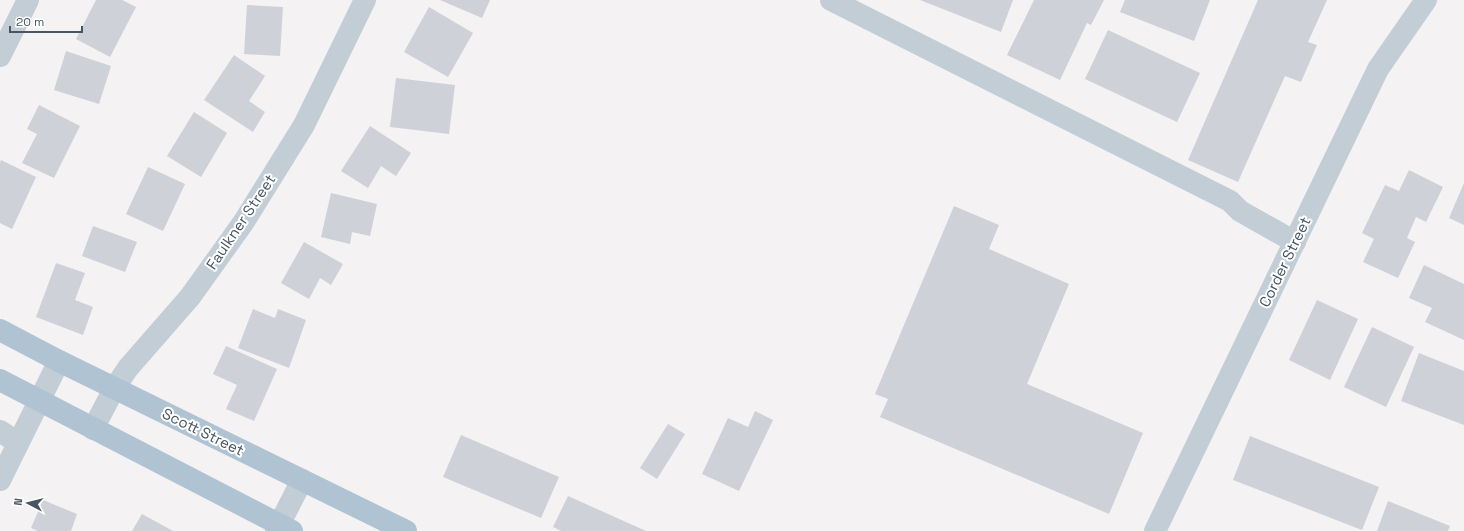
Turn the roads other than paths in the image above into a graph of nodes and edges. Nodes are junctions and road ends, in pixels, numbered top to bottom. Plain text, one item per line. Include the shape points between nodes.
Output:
1 (28, 0) edge
2 (365, 0) edge
3 (830, 0) edge
4 (1426, 0) edge
5 (0, 56) edge
6 (1299, 234) junction
7 (0, 330) edge
8 (59, 362) junction
9 (0, 380) edge
10 (114, 389) junction
11 (39, 401) junction
12 (93, 429) junction
13 (5, 435) edge
14 (0, 480) edge
15 (302, 480) junction
16 (282, 529) edge
17 (406, 531) edge
18 (1155, 531) edge

1 - 5 street
2 - 10 street, Faulkner Street via 304,124 243,223 190,297 128,368
3 - 6 street via 1230,201 1240,211
4 - 6 street, Corder Street via 1378,69
6 - 18 street, Corder Street
7 - 8 main road, Scott Street
8 - 10 main road, Scott Street
8 - 11 street
9 - 11 main road
10 - 12 street, Faulkner Street
10 - 15 main road, Scott Street
11 - 12 main road
11 - 13 street
12 - 16 main road
13 - 14 street
15 - 16 street
15 - 17 main road, Scott Street

